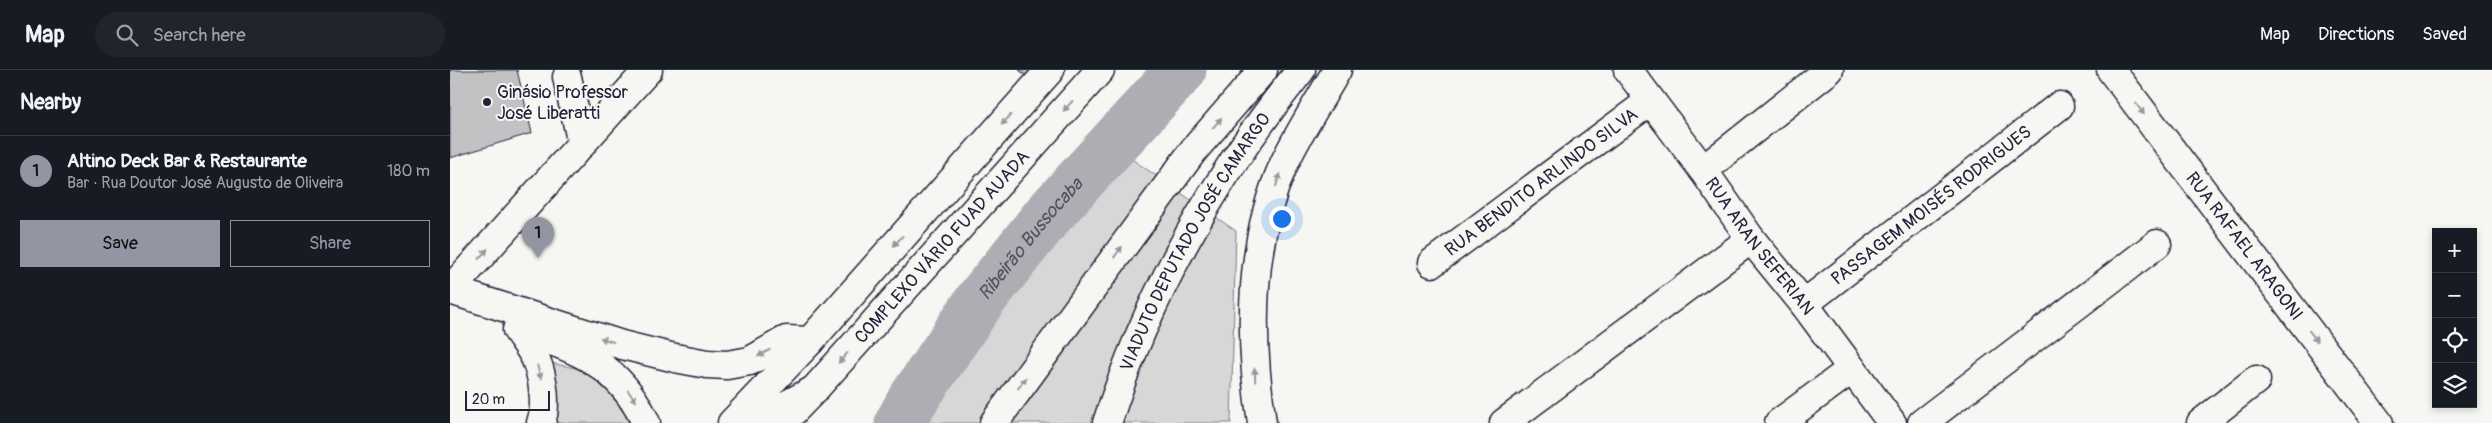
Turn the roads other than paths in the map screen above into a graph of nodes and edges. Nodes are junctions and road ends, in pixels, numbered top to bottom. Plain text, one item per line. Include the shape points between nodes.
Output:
1 (648, 70) edge
2 (1050, 70) edge
3 (1100, 70) edge
4 (1263, 70) edge
5 (1301, 70) edge
6 (1337, 70) edge
7 (1628, 70) edge
8 (1829, 70) edge
9 (2111, 70) edge
10 (567, 77) dead end
11 (1650, 101) junction
12 (2059, 106) dead end
13 (582, 144) junction
14 (1703, 170) junction
15 (1751, 239) junction
16 (2157, 244) dead end
17 (1432, 263) dead end
18 (450, 290) edge
19 (1804, 304) junction
20 (517, 330) junction
21 (810, 340) junction
22 (1852, 369) junction
23 (2256, 380) dead end
24 (814, 390) junction
25 (541, 423) edge
26 (646, 423) edge
27 (732, 423) edge
28 (752, 423) edge
29 (782, 423) edge
30 (994, 423) edge
31 (1107, 423) edge
32 (1262, 423) edge
33 (1504, 423) edge
34 (1779, 423) edge
35 (1892, 423) edge
36 (1922, 423) edge
37 (2201, 423) edge
38 (2379, 423) edge

1 - 13 main road
2 -> 21 main road
3 -> 24 main road, COMPLEXO VÁRIO FUAD AUADA
30 -> 4 main road via 1194,151
5 - 31 main road, VIADUTO DEPUTADO JOSÉ CAMARGO via 1209,198 1151,309
32 -> 6 main road via 1255,382 1253,286 1266,220 1283,166
7 - 11 main road, RUA ARAN SEFERIAN
8 - 14 main road
9 -> 38 main road, RUA RAFAEL ARAGONI
10 - 13 main road
11 - 14 main road, RUA ARAN SEFERIAN
11 - 17 main road, RUA BENDITO ARLINDO SILVA
12 - 19 main road, PASSAGEM MOISÉS RODRIGUES
18 -> 13 main road
14 - 15 main road, RUA ARAN SEFERIAN
15 - 19 main road, RUA ARAN SEFERIAN
15 - 33 main road
16 - 36 main road
18 - 20 main road via 467,311
21 -> 18 main road via 786,340 750,361 707,364 622,345
19 - 22 main road, RUA ARAN SEFERIAN
20 -> 25 main road via 536,360 542,381
20 -> 26 main road via 583,353 615,376 636,401
21 - 27 main road
22 - 34 main road
22 - 35 main road, RUA ARAN SEFERIAN
23 - 37 main road
24 - 28 main road
24 - 29 main road, COMPLEXO VÁRIO FUAD AUADA

